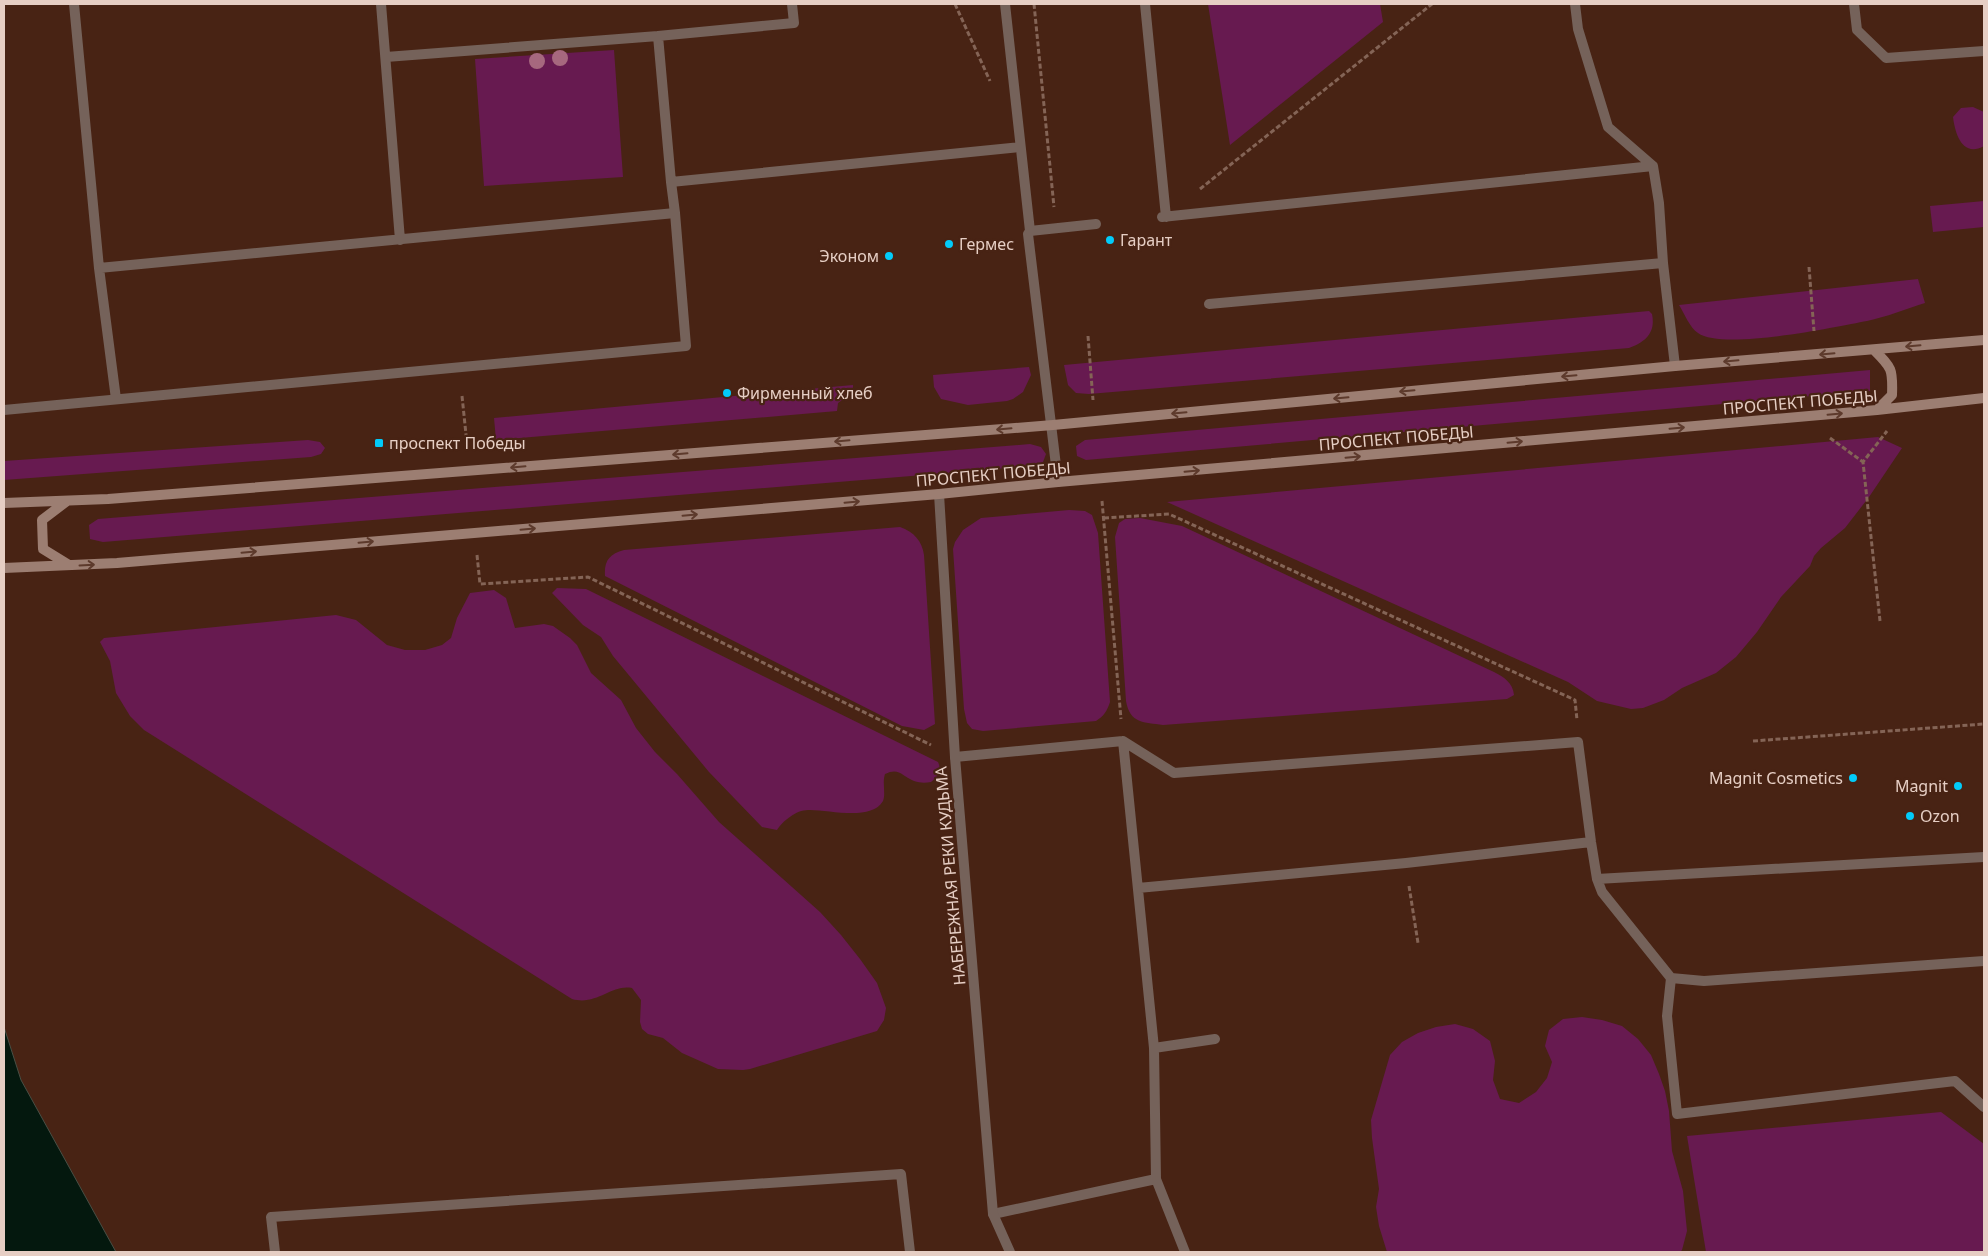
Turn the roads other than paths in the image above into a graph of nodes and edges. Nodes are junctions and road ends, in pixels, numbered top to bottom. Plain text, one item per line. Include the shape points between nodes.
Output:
1 (74, 4) edge
2 (381, 4) edge
3 (792, 4) edge
4 (1005, 4) edge
5 (1146, 4) edge
6 (1575, 4) edge
7 (1854, 4) edge
8 (658, 36) junction
9 (1984, 51) edge
10 (386, 56) junction
11 (1020, 147) junction
12 (1653, 166) junction
13 (671, 182) junction
14 (675, 213) junction
15 (1096, 224) dead end
16 (1030, 231) junction
17 (400, 240) junction
18 (1663, 263) junction
19 (99, 268) junction
20 (1210, 304) dead end
21 (1984, 340) edge
22 (1874, 350) junction
23 (1676, 366) junction
24 (1984, 398) edge
25 (116, 399) junction
26 (4, 410) edge
27 (1877, 410) junction
28 (1052, 425) junction
29 (1058, 482) junction
30 (939, 494) junction
31 (67, 501) junction
32 (4, 503) edge
33 (69, 565) junction
34 (4, 568) edge
35 (1123, 741) junction
36 (955, 757) junction
37 (1591, 842) junction
38 (1984, 857) edge
39 (1597, 879) junction
40 (1138, 888) junction
41 (1984, 961) edge
42 (1671, 978) junction
43 (1215, 1040) dead end
44 (1154, 1048) junction
45 (1984, 1107) edge
46 (1156, 1179) junction
47 (993, 1214) junction
48 (275, 1252) edge
49 (910, 1252) edge
50 (1010, 1252) edge
51 (1185, 1252) edge

1 - 19 street
2 - 10 street
3 - 8 street via 794,23
4 - 11 street
5 - 12 street via 1164,217
6 - 12 street via 1578,29 1608,127
7 - 9 street via 1857,30 1886,58
8 - 10 street
8 - 13 street
10 - 17 street
11 - 13 street
11 - 16 street
12 - 18 street
13 - 14 street
14 - 17 street
14 - 25 street via 686,346
15 - 16 street
16 - 28 street
17 - 19 street
18 - 20 street
18 - 23 street
19 - 25 street
21 -> 22 main road
22 -> 23 main road
22 - 27 main road via 1890,366 1893,381 1892,395
23 -> 28 main road
24 - 27 main road, ПРОСПЕКТ ПОБЕДЫ
25 - 26 street
29 -> 27 main road, ПРОСПЕКТ ПОБЕДЫ
28 - 29 street
28 -> 31 main road
29 - 30 main road, ПРОСПЕКТ ПОБЕДЫ
33 -> 30 main road, ПРОСПЕКТ ПОБЕДЫ
30 - 36 street, НАБЕРЕЖНАЯ РЕКИ КУДЬМА
31 - 32 main road
31 - 33 main road via 42,520 43,549
33 - 34 main road, ПРОСПЕКТ ПОБЕДЫ
35 - 36 street
35 - 37 street via 1174,773 1578,742
35 - 40 street
36 - 47 street, НАБЕРЕЖНАЯ РЕКИ КУДЬМА
37 - 39 street
37 - 40 street
38 - 39 street
39 - 42 street via 1602,892
40 - 44 street
41 - 42 street via 1704,981
42 - 45 street via 1666,1016 1677,1114 1955,1081
43 - 44 street
44 - 46 street
46 - 47 street
46 - 51 street
47 - 50 street, НАБЕРЕЖНАЯ РЕКИ КУДЬМА
48 - 49 street via 270,1217 902,1174

